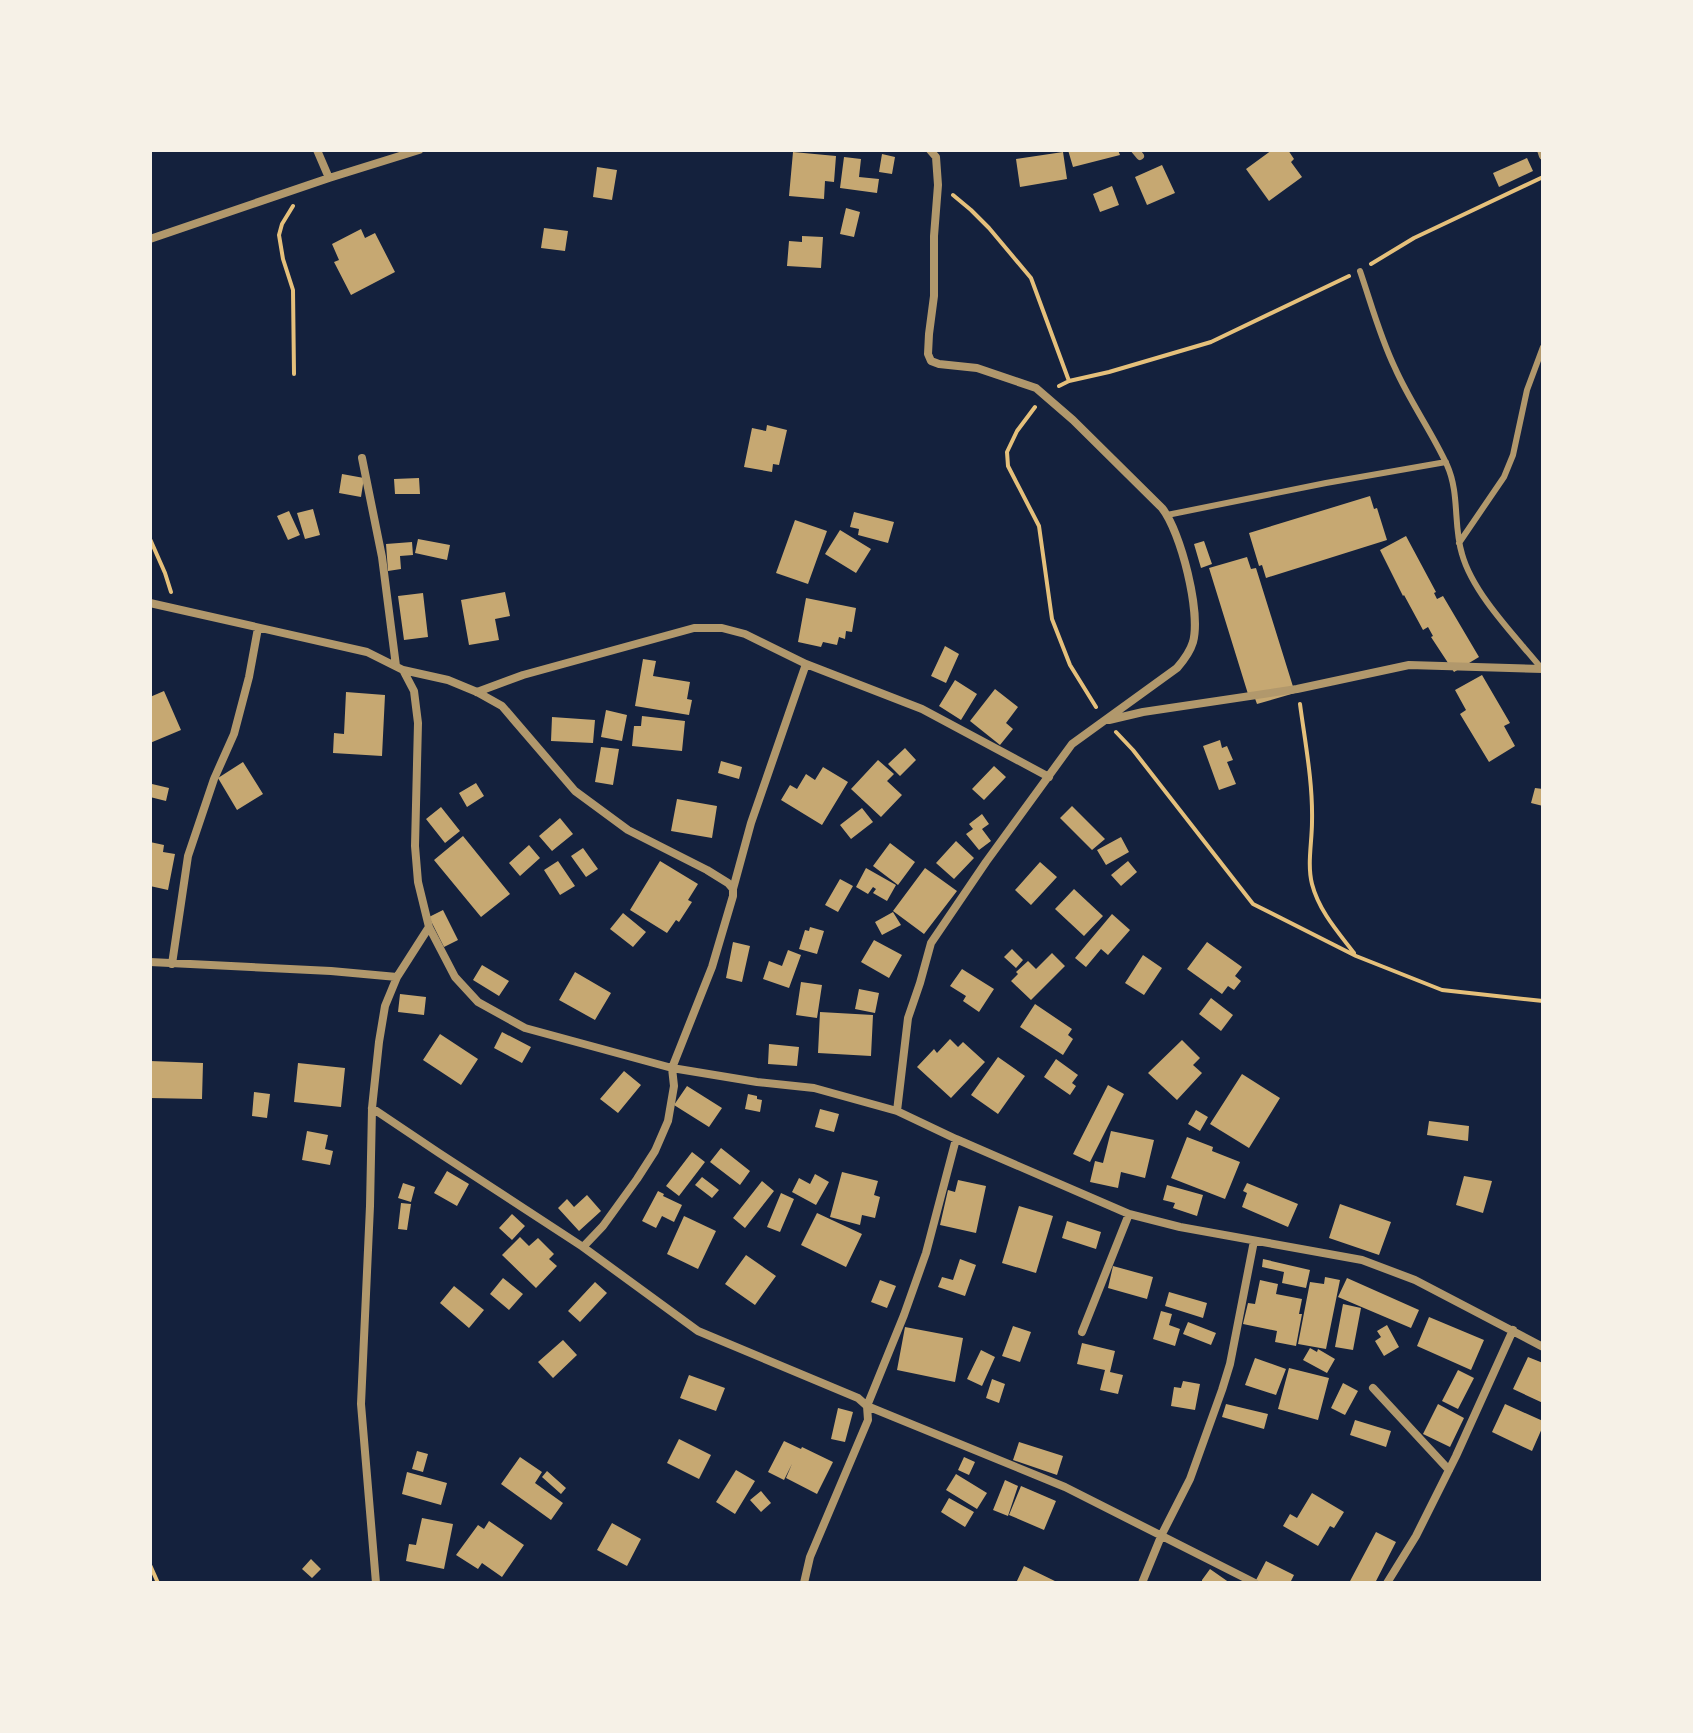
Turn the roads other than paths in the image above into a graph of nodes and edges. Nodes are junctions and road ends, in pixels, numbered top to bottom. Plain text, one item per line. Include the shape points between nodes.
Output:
1 (317, 150) edge
2 (419, 150) edge
3 (930, 150) edge
4 (1541, 150) edge
5 (1543, 156) edge
6 (329, 178) junction
7 (150, 239) edge
8 (1360, 271) road end
9 (1543, 347) edge
10 (362, 458) dead end
11 (1446, 462) junction
12 (1167, 515) junction
13 (1459, 543) junction
14 (150, 603) edge
15 (258, 628) junction
16 (806, 664) junction
17 (400, 668) junction
18 (1542, 669) edge
19 (477, 692) junction
20 (1105, 721) junction
21 (1049, 777) junction
22 (733, 889) junction
23 (429, 927) junction
24 (150, 962) edge
25 (172, 964) junction
26 (397, 977) junction
27 (672, 1068) junction
28 (372, 1108) junction
29 (897, 1111) junction
30 (956, 1139) junction
31 (1129, 1214) junction
32 (1254, 1241) junction
33 (583, 1247) junction
34 (1513, 1330) junction
35 (1082, 1332) dead end
36 (1543, 1347) edge
37 (1373, 1388) dead end
38 (867, 1406) junction
39 (1449, 1470) junction
40 (1162, 1534) junction
41 (376, 1583) edge
42 (804, 1583) edge
43 (1142, 1583) edge
44 (1255, 1583) edge
45 (1387, 1583) edge

1 - 6 street
2 - 6 street
3 - 12 street via 936,157 938,185 931,361 977,368 1036,388
4 - 5 street
6 - 7 street
8 - 11 lane via 1394,367
9 - 13 lane via 1504,477
10 - 17 street
11 - 12 lane
11 - 13 lane via 1453,478
12 - 20 street via 1190,580 1194,639 1177,668
13 - 18 lane via 1470,574 1491,607
14 - 15 street
15 - 17 street via 367,652
15 - 25 street via 234,734 188,856
16 - 19 street via 745,634 694,628
16 - 21 street via 922,709
16 - 22 street
17 - 19 street
17 - 23 street via 414,691 418,723 415,846
18 - 20 street via 1409,665
19 - 22 street via 502,706 575,791 628,830
20 - 21 street via 1072,744
21 - 29 street via 931,943 908,1018
22 - 27 street via 712,967
23 - 26 street
23 - 27 street via 455,977 478,1002 525,1028
24 - 25 street
25 - 26 street
26 - 28 street via 385,1006
27 - 29 street via 814,1088
27 - 33 street via 673,1102 655,1151 619,1206
28 - 33 street
28 - 41 street via 361,1404
29 - 30 street
30 - 31 street
30 - 38 street via 926,1253
31 - 32 street
31 - 35 street
32 - 34 street via 1362,1260 1415,1280
32 - 40 street via 1222,1390 1190,1479
33 - 38 street via 698,1331
34 - 36 street
34 - 39 street
37 - 39 street
38 - 40 street via 1065,1487
38 - 42 street via 868,1420
39 - 45 street
40 - 43 street
40 - 44 street

